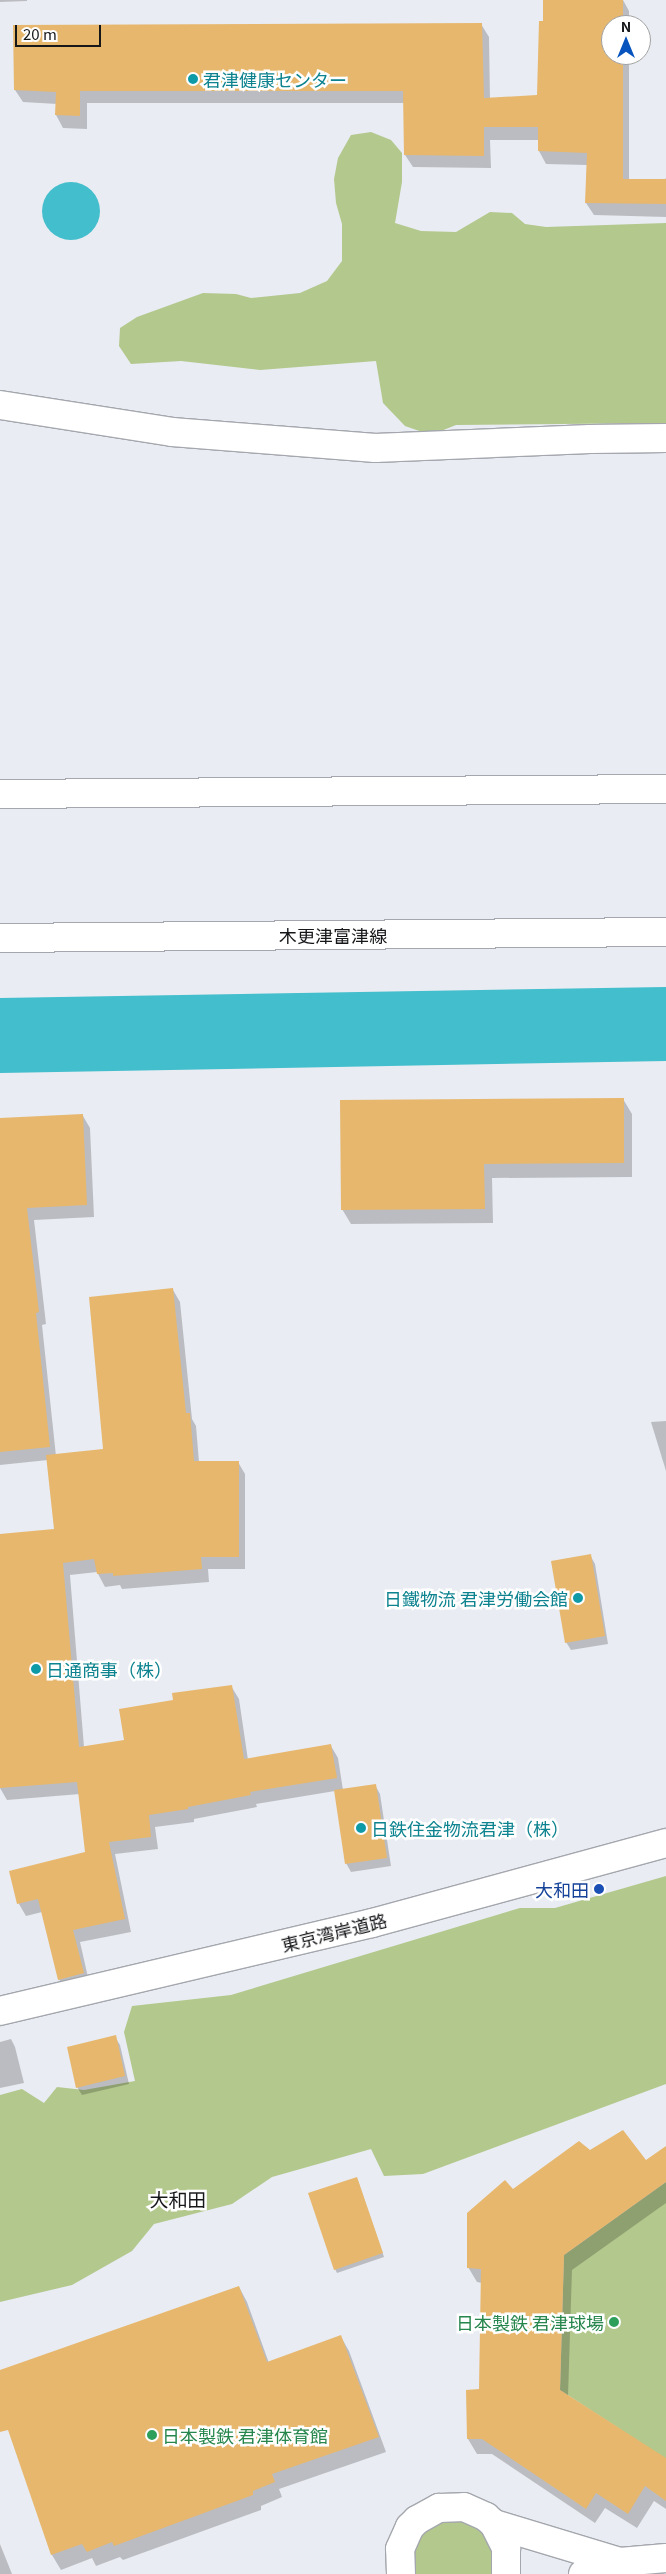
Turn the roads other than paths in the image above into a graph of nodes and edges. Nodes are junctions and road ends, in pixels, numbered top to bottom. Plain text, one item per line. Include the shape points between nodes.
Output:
1 (0, 404) edge
2 (666, 438) edge
3 (666, 789) edge
4 (0, 794) edge
5 (666, 932) edge
6 (0, 938) edge
7 (666, 1842) edge
8 (0, 2011) edge
9 (494, 2524) junction
10 (666, 2558) edge
11 (620, 2562) junction
12 (401, 2574) edge
13 (506, 2574) edge
14 (583, 2574) edge

1 - 2 main road via 172,432 375,448 590,438
3 - 4 main road
5 - 6 main road, 木更津富津線
7 - 8 main road, 東京湾岸道路 via 372,1923
9 - 11 main road
9 - 12 main road via 464,2507 439,2508 410,2527 400,2549
9 - 13 main road via 506,2548
10 - 11 main road
11 - 14 main road

